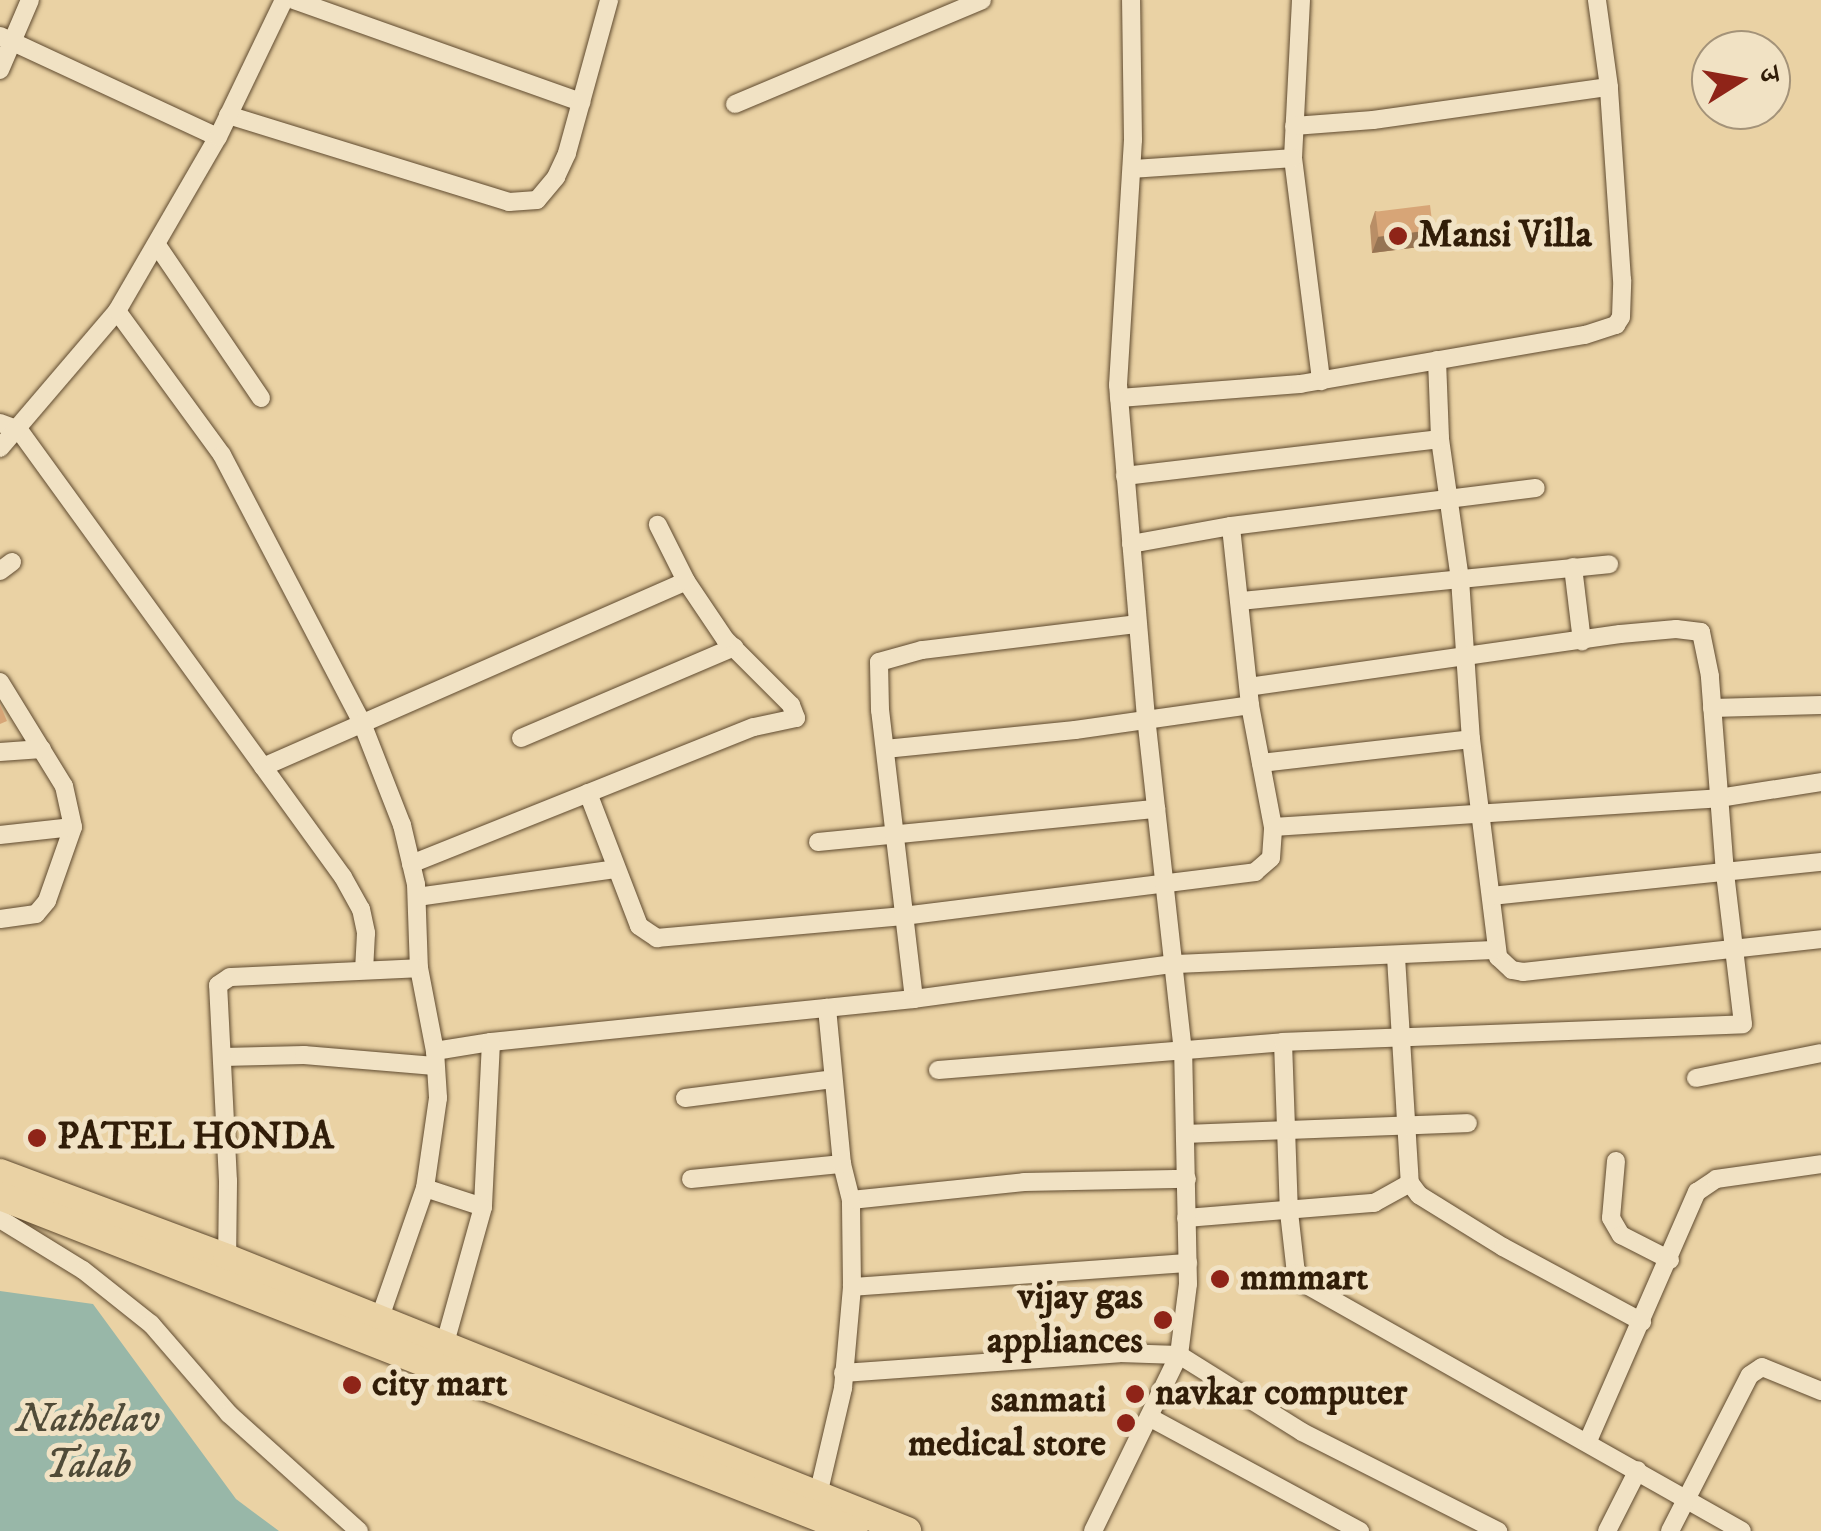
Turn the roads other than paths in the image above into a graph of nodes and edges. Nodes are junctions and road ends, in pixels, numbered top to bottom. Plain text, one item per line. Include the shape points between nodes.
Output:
1 (30, 0) edge
2 (284, 0) edge
3 (294, 0) edge
4 (608, 0) edge
5 (982, 0) edge
6 (1131, 0) edge
7 (1301, 0) edge
8 (1597, 0) edge
9 (6, 38) edge
10 (0, 70) edge
11 (1609, 87) junction
12 (581, 102) junction
13 (735, 104) dead end
14 (228, 115) junction
15 (1294, 126) junction
16 (218, 137) junction
17 (1292, 158) junction
18 (1132, 169) junction
19 (157, 245) junction
20 (117, 311) junction
21 (1438, 360) junction
22 (1321, 380) junction
23 (261, 398) dead end
24 (1119, 398) junction
25 (0, 423) edge
26 (19, 430) junction
27 (1440, 439) junction
28 (0, 448) edge
29 (1125, 476) junction
30 (1536, 488) dead end
31 (1448, 498) junction
32 (658, 525) dead end
33 (1231, 526) junction
34 (1131, 544) junction
35 (1609, 564) dead end
36 (1574, 567) junction
37 (1460, 579) junction
38 (686, 581) junction
39 (1241, 600) junction
40 (1138, 624) junction
41 (1582, 641) junction
42 (734, 648) junction
43 (1464, 658) junction
44 (0, 682) edge
45 (1250, 696) junction
46 (1821, 705) edge
47 (1712, 708) junction
48 (1146, 718) junction
49 (362, 723) junction
50 (522, 738) dead end
51 (1471, 739) junction
52 (42, 749) junction
53 (885, 749) junction
54 (0, 752) edge
55 (1261, 763) junction
56 (263, 767) junction
57 (1821, 782) edge
58 (588, 793) junction
59 (1720, 798) junction
60 (1156, 808) junction
61 (1479, 811) junction
62 (1273, 827) junction
63 (73, 828) junction
64 (894, 834) junction
65 (0, 835) edge
66 (818, 842) dead end
67 (1821, 862) edge
68 (411, 864) junction
69 (615, 869) junction
70 (1725, 873) junction
71 (1164, 880) junction
72 (1491, 896) junction
73 (417, 897) junction
74 (904, 916) junction
75 (0, 919) edge
76 (1821, 939) edge
77 (1496, 950) junction
78 (1733, 950) junction
79 (1396, 957) junction
80 (1174, 964) junction
81 (364, 968) junction
82 (419, 968) junction
83 (914, 999) junction
84 (827, 1008) junction
85 (1398, 1038) junction
86 (491, 1042) junction
87 (1283, 1042) junction
88 (1183, 1052) junction
89 (1821, 1054) edge
90 (223, 1057) junction
91 (435, 1058) junction
92 (938, 1070) dead end
93 (1696, 1078) dead end
94 (832, 1080) junction
95 (685, 1098) dead end
96 (1468, 1123) dead end
97 (1405, 1127) junction
98 (1288, 1132) junction
99 (1187, 1134) junction
100 (1616, 1160) dead end
101 (842, 1164) junction
102 (1821, 1164) edge
103 (0, 1173) edge
104 (691, 1179) dead end
105 (1188, 1179) junction
106 (1410, 1182) junction
107 (425, 1188) junction
108 (850, 1200) junction
109 (13, 1201) edge
110 (483, 1207) junction
111 (1289, 1212) junction
112 (1186, 1218) junction
113 (1670, 1260) junction
114 (1188, 1263) junction
115 (227, 1271) junction
116 (852, 1287) junction
117 (379, 1320) junction
118 (1642, 1322) junction
119 (444, 1347) junction
120 (1178, 1355) junction
121 (844, 1373) junction
122 (1821, 1391) edge
123 (1148, 1416) junction
124 (1588, 1440) junction
125 (1638, 1470) junction
126 (818, 1495) junction
127 (1687, 1496) junction
128 (360, 1531) edge
129 (854, 1531) edge
130 (907, 1531) edge
131 (1093, 1531) edge
132 (1360, 1531) edge
133 (1498, 1531) edge
134 (1607, 1531) edge
135 (1670, 1531) edge
136 (1742, 1531) edge

1 - 9 street
2 - 14 street
3 - 12 street
4 - 12 street
5 - 13 street
6 - 18 street
7 - 15 street
8 - 11 street
9 - 10 street
9 - 16 street
11 - 15 street
11 - 21 street via 1621,317 1616,325
12 - 14 street via 556,177 543,197 521,203
14 - 16 street
15 - 17 street
16 - 19 street
17 - 18 street
17 - 22 street
18 - 24 street
19 - 20 street
19 - 23 street
20 - 26 street
20 - 49 street via 222,455
21 - 22 street
21 - 27 street
22 - 24 street
24 - 29 street
25 - 26 street
26 - 28 street
26 - 56 street
27 - 29 street
27 - 31 street
29 - 34 street
30 - 31 street
31 - 33 street
31 - 37 street
32 - 38 street
33 - 34 street
33 - 39 street
34 - 40 street
35 - 36 street
36 - 37 street
36 - 41 street
37 - 39 street
37 - 43 street
38 - 42 street
38 - 49 street
39 - 45 street
40 - 48 street
40 - 53 street via 885,657 878,676
41 - 43 street
41 - 47 street via 1696,629 1706,644
42 - 50 street
42 - 58 street via 792,704 796,718 754,727
43 - 45 street
43 - 51 street
44 - 52 street
45 - 48 street
45 - 55 street
46 - 47 street
47 - 59 street
48 - 53 street
48 - 60 street
49 - 56 street
49 - 68 street
51 - 55 street
51 - 61 street
52 - 54 street
52 - 63 street via 64,786
53 - 64 street
55 - 62 street
56 - 81 street via 361,908
57 - 59 street
58 - 68 street
58 - 69 street
59 - 61 street
59 - 70 street
60 - 64 street
60 - 71 street
61 - 62 street
61 - 72 street
62 - 71 street via 1267,866
63 - 65 street
63 - 75 street via 47,902 36,914
64 - 66 street
64 - 74 street
67 - 70 street
68 - 73 street
69 - 73 street
69 - 74 street via 639,926 656,938
70 - 72 street
70 - 78 street
71 - 74 street
71 - 80 street
72 - 77 street
73 - 82 street
74 - 83 street
76 - 78 street
77 - 78 street via 1504,964 1523,972
77 - 79 street
78 - 85 street via 1744,1024
79 - 80 street
79 - 85 street
80 - 83 street
80 - 88 street
81 - 82 street
81 - 90 street via 223,979 217,997
82 - 91 street
83 - 84 street
84 - 86 street
84 - 94 street
85 - 87 street
85 - 97 street
86 - 91 street
86 - 110 street
87 - 88 street
87 - 98 street
88 - 92 street
88 - 99 street
89 - 93 street
90 - 91 street
90 - 115 street
91 - 107 street via 438,1098
94 - 95 street
94 - 101 street
96 - 97 street
97 - 98 street
97 - 106 street
98 - 99 street
98 - 111 street
99 - 105 street
100 - 113 street via 1611,1218 1621,1235
101 - 104 street
101 - 108 street
102 - 113 street via 1706,1184 1696,1192
103 - 109 main road
105 - 108 street via 1024,1182
105 - 112 street
106 - 111 street via 1374,1203
106 - 118 street via 1502,1246
107 - 110 street
107 - 117 street
108 - 116 street
109 - 115 main road
109 - 128 street via 151,1324 229,1414
110 - 119 street
111 - 112 street
111 - 124 street via 1303,1283
112 - 114 street
113 - 118 street
114 - 116 street
114 - 120 street
115 - 117 main road
115 - 129 main road
116 - 121 street
117 - 119 main road
118 - 124 street
119 - 126 main road
120 - 121 street via 1119,1353
120 - 123 street
120 - 133 street via 1302,1432
121 - 126 street
122 - 127 street via 1762,1368 1750,1375
123 - 131 street
123 - 132 street
124 - 125 street
125 - 127 street
125 - 134 street
126 - 130 main road
127 - 135 street
127 - 136 street

